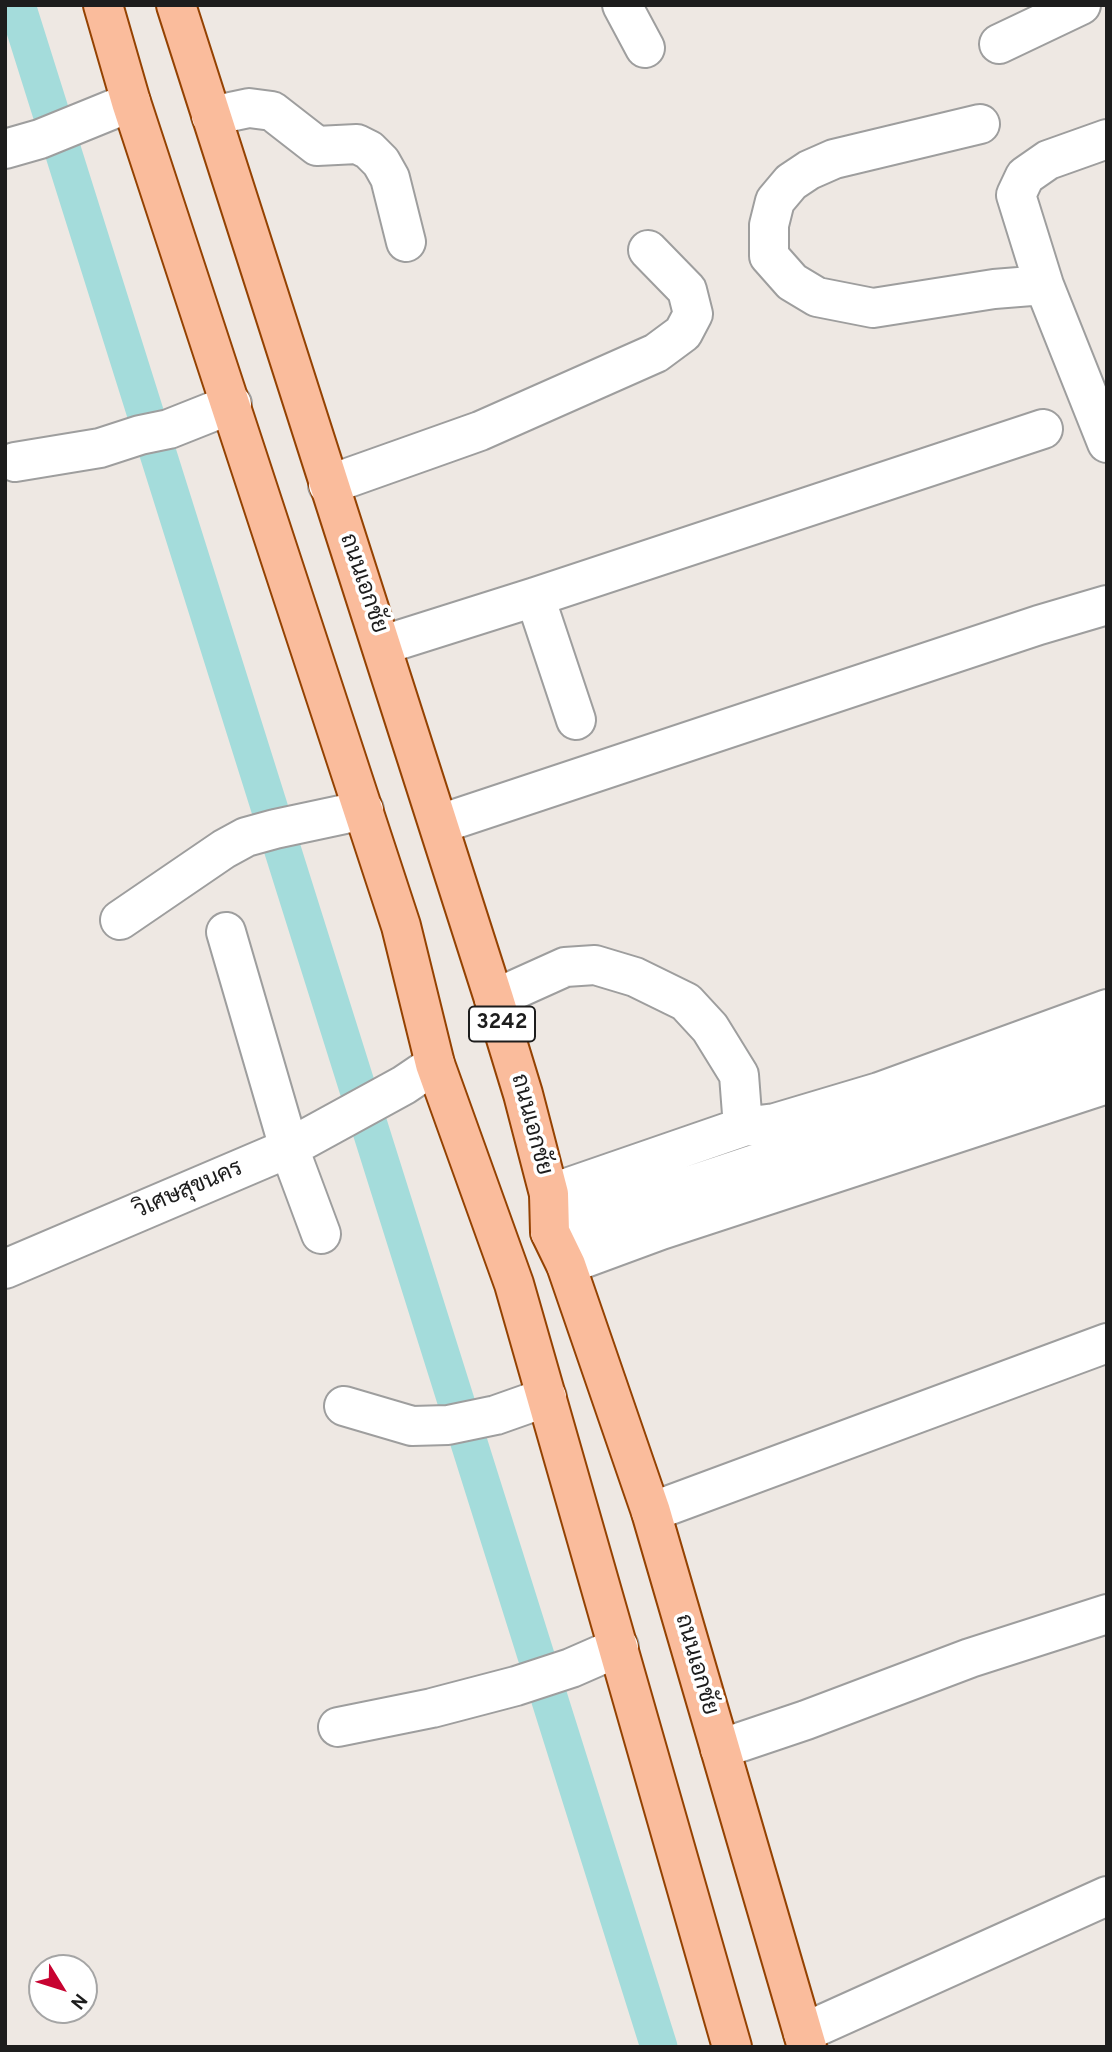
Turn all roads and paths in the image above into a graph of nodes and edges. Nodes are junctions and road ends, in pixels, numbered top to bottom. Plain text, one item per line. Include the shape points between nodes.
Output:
1 (103, 5) edge
2 (176, 5) edge
3 (622, 5) edge
4 (1081, 5) edge
5 (999, 44) dead end
6 (645, 48) dead end
7 (131, 102) junction
8 (211, 116) junction
9 (980, 124) dead end
10 (1107, 139) edge
11 (22, 144) edge
12 (406, 242) dead end
13 (648, 250) dead end
14 (1044, 285) junction
15 (232, 404) junction
16 (1043, 429) dead end
17 (1107, 443) edge
18 (15, 462) dead end
19 (328, 485) junction
20 (535, 597) junction
21 (1107, 606) edge
22 (383, 645) junction
23 (576, 720) dead end
24 (363, 810) junction
25 (440, 824) junction
26 (120, 920) dead end
27 (226, 932) dead end
28 (494, 999) junction
29 (1107, 1009) edge
30 (1107, 1047) edge
31 (435, 1064) junction
32 (1107, 1084) edge
33 (743, 1127) junction
34 (289, 1148) junction
35 (549, 1194) junction
36 (321, 1234) dead end
37 (558, 1248) junction
38 (5, 1269) edge
39 (1107, 1343) edge
40 (547, 1397) junction
41 (344, 1406) dead end
42 (651, 1512) junction
43 (1107, 1614) edge
44 (619, 1647) junction
45 (338, 1727) dead end
46 (720, 1748) junction
47 (1107, 1896) edge
48 (805, 2040) edge
49 (732, 2047) edge

1 - 7 main road
2 - 8 main road, ถนนเอกชัย / 3242
3 - 6 street
4 - 5 street
7 - 11 street
7 - 15 main road
8 - 12 street via 248,108 272,111 317,146 357,144 369,150 390,178
8 - 19 main road, ถนนเอกชัย / 3242
9 - 14 street via 834,159 810,170 791,182 775,201 769,256 792,282 817,297 873,308
10 - 14 street via 1048,160 1026,176 1016,195
13 - 19 street via 687,290 693,314 683,333 656,353 480,431
14 - 17 street
15 - 18 street via 100,448
15 - 24 main road
16 - 20 street
19 - 22 main road, ถนนเอกชัย / 3242
20 - 22 street
20 - 23 street
21 - 25 street
22 - 25 main road, ถนนเอกชัย / 3242
24 - 26 street via 246,837
24 - 31 main road via 401,926
25 - 28 main road, ถนนเอกชัย / 3242
27 - 34 street
28 - 33 street via 565,967 595,965 635,977 686,1002 710,1028 738,1075
28 - 35 main road, ถนนเอกชัย / 3242
29 - 33 street via 879,1092 775,1123
30 - 37 street
31 - 34 street, วิเศษสุขนคร
31 - 40 main road via 514,1283
32 - 37 street via 662,1230
33 - 35 street
34 - 36 street
34 - 38 street, วิเศษสุขนคร
35 - 37 main road, ถนนเอกชัย / 3242
37 - 42 main road, ถนนเอกชัย / 3242
39 - 42 street
40 - 41 street via 448,1425 412,1426
40 - 44 main road
42 - 46 main road, ถนนเอกชัย / 3242
43 - 46 street
44 - 45 street via 516,1686
44 - 49 main road
46 - 48 main road, ถนนเอกชัย / 3242
47 - 48 street

